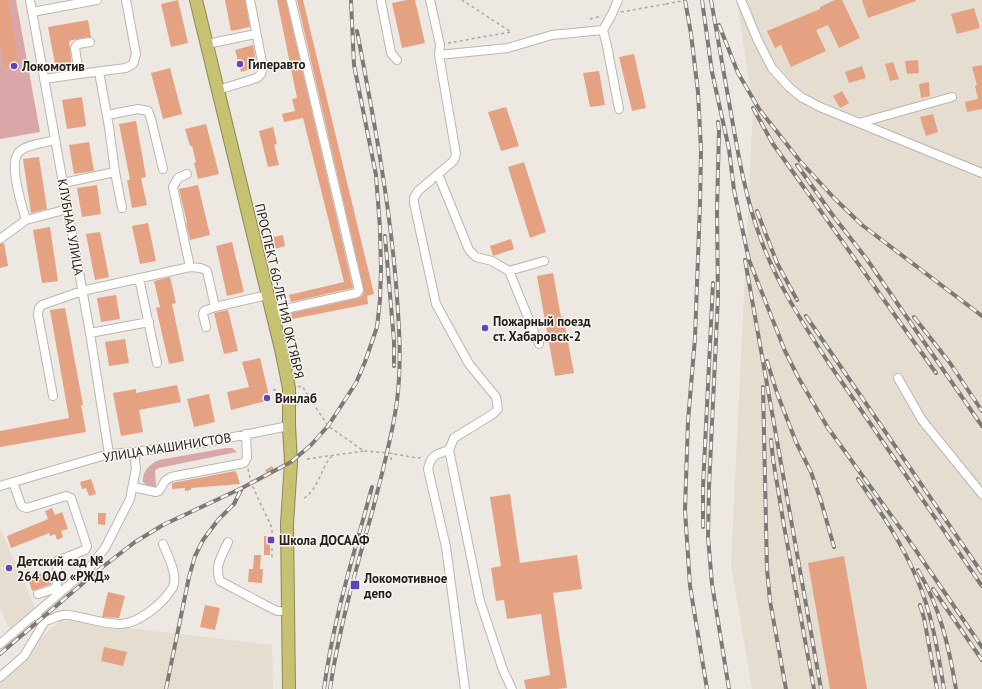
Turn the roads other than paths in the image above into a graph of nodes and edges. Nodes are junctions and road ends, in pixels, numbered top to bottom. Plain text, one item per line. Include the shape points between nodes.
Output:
1 (30, 0) edge
2 (97, 0) edge
3 (126, 0) edge
4 (196, 0) edge
5 (250, 0) edge
6 (291, 0) edge
7 (381, 0) edge
8 (430, 0) edge
9 (618, 0) edge
10 (741, 0) edge
11 (65, 3) edge
12 (32, 12) junction
13 (603, 30) junction
14 (256, 34) junction
15 (90, 42) dead end
16 (207, 44) junction
17 (439, 55) junction
18 (397, 60) dead end
19 (99, 72) junction
20 (79, 74) junction
21 (44, 79) junction
22 (218, 90) junction
23 (952, 97) dead end
24 (619, 109) dead end
25 (107, 114) junction
26 (859, 123) junction
27 (55, 140) junction
28 (163, 169) dead end
29 (115, 172) junction
30 (982, 172) edge
31 (187, 174) dead end
32 (438, 174) junction
33 (63, 183) junction
34 (122, 208) dead end
35 (68, 209) junction
36 (26, 220) junction
37 (0, 239) edge
38 (544, 261) dead end
39 (190, 267) junction
40 (509, 271) junction
41 (139, 278) junction
42 (82, 290) junction
43 (268, 295) junction
44 (215, 307) junction
45 (272, 312) junction
46 (149, 322) junction
47 (206, 327) dead end
48 (90, 333) junction
49 (539, 344) dead end
50 (157, 363) dead end
51 (898, 378) dead end
52 (53, 396) dead end
53 (289, 426) junction
54 (246, 434) junction
55 (450, 450) junction
56 (134, 452) junction
57 (109, 454) junction
58 (13, 482) junction
59 (0, 486) edge
60 (133, 487) junction
61 (982, 494) edge
62 (228, 542) dead end
63 (163, 544) dead end
64 (38, 594) dead end
65 (287, 611) junction
66 (35, 614) junction
67 (44, 621) junction
68 (0, 644) edge
69 (0, 677) edge
70 (288, 689) edge
71 (465, 689) edge
72 (512, 689) edge

1 - 12 street, КЛУБНАЯ УЛИЦА
2 - 11 street
3 - 19 street via 136,54 133,64 126,68
4 - 16 highway, ПРОСПЕКТ 60-ЛЕТИЯ ОКТЯБРЯ
5 - 14 street
6 - 45 street via 359,290 357,293
7 - 18 street via 391,53
8 - 17 street via 440,45
9 - 13 street
10 - 26 street via 772,68 789,88 820,107
11 - 12 street
12 - 21 street, КЛУБНАЯ УЛИЦА
13 - 17 street via 552,35 508,48
13 - 24 street
14 - 16 street
14 - 22 street via 263,67 261,74 257,78
15 - 20 street via 78,44 75,48
16 - 22 highway, ПРОСПЕКТ 60-ЛЕТИЯ ОКТЯБРЯ
17 - 32 street via 456,154 454,160
19 - 20 street
19 - 25 street
20 - 21 street
21 - 27 street, КЛУБНАЯ УЛИЦА
22 - 43 highway, ПРОСПЕКТ 60-ЛЕТИЯ ОКТЯБРЯ
23 - 26 street
25 - 28 street via 138,109 148,111
25 - 29 street
26 - 30 street
27 - 33 street, КЛУБНАЯ УЛИЦА
27 - 36 street via 29,147 15,156 14,168
29 - 33 street
29 - 34 street
31 - 39 street via 178,178 173,187
32 - 40 street via 472,255
32 - 55 street via 418,191 414,198 436,304 469,364 496,397 498,409 486,420 454,438
33 - 35 street, КЛУБНАЯ УЛИЦА
35 - 36 street
35 - 42 street, КЛУБНАЯ УЛИЦА
36 - 37 street
38 - 40 street
39 - 41 street
39 - 44 street via 207,271
40 - 49 street
41 - 42 street
41 - 46 street
42 - 48 street, КЛУБНАЯ УЛИЦА
42 - 52 street via 39,308
43 - 44 street
43 - 45 highway, ПРОСПЕКТ 60-ЛЕТИЯ ОКТЯБРЯ
44 - 47 street via 204,311
45 - 53 highway, ПРОСПЕКТ 60-ЛЕТИЯ ОКТЯБРЯ via 289,388
46 - 48 street
46 - 50 street
48 - 57 street, КЛУБНАЯ УЛИЦА
51 - 61 street via 922,420
53 - 54 street, УЛИЦА МАШИНИСТОВ
53 - 65 highway, ПРОСПЕКТ 60-ЛЕТИЯ ОКТЯБРЯ via 291,462 287,524
54 - 56 street, УЛИЦА МАШИНИСТОВ
54 - 60 street via 247,458 244,463 171,477 156,492
55 - 71 street via 438,453 430,460 428,469 446,547
55 - 72 street via 480,600 503,670
56 - 57 street, УЛИЦА МАШИНИСТОВ
56 - 60 street via 136,469
57 - 58 street, УЛИЦА МАШИНИСТОВ
58 - 59 street, УЛИЦА МАШИНИСТОВ
58 - 64 street via 23,507 66,496 71,498 86,546 85,550 57,561 57,585 54,589
60 - 66 street via 130,499 105,548 90,567
62 - 65 street via 217,568 220,581 277,611
63 - 67 street via 174,575 172,589 144,616 130,623 119,624 66,614
65 - 70 highway, ПРОСПЕКТ 60-ЛЕТИЯ ОКТЯБРЯ
66 - 67 street
66 - 68 street
67 - 69 street via 24,656

